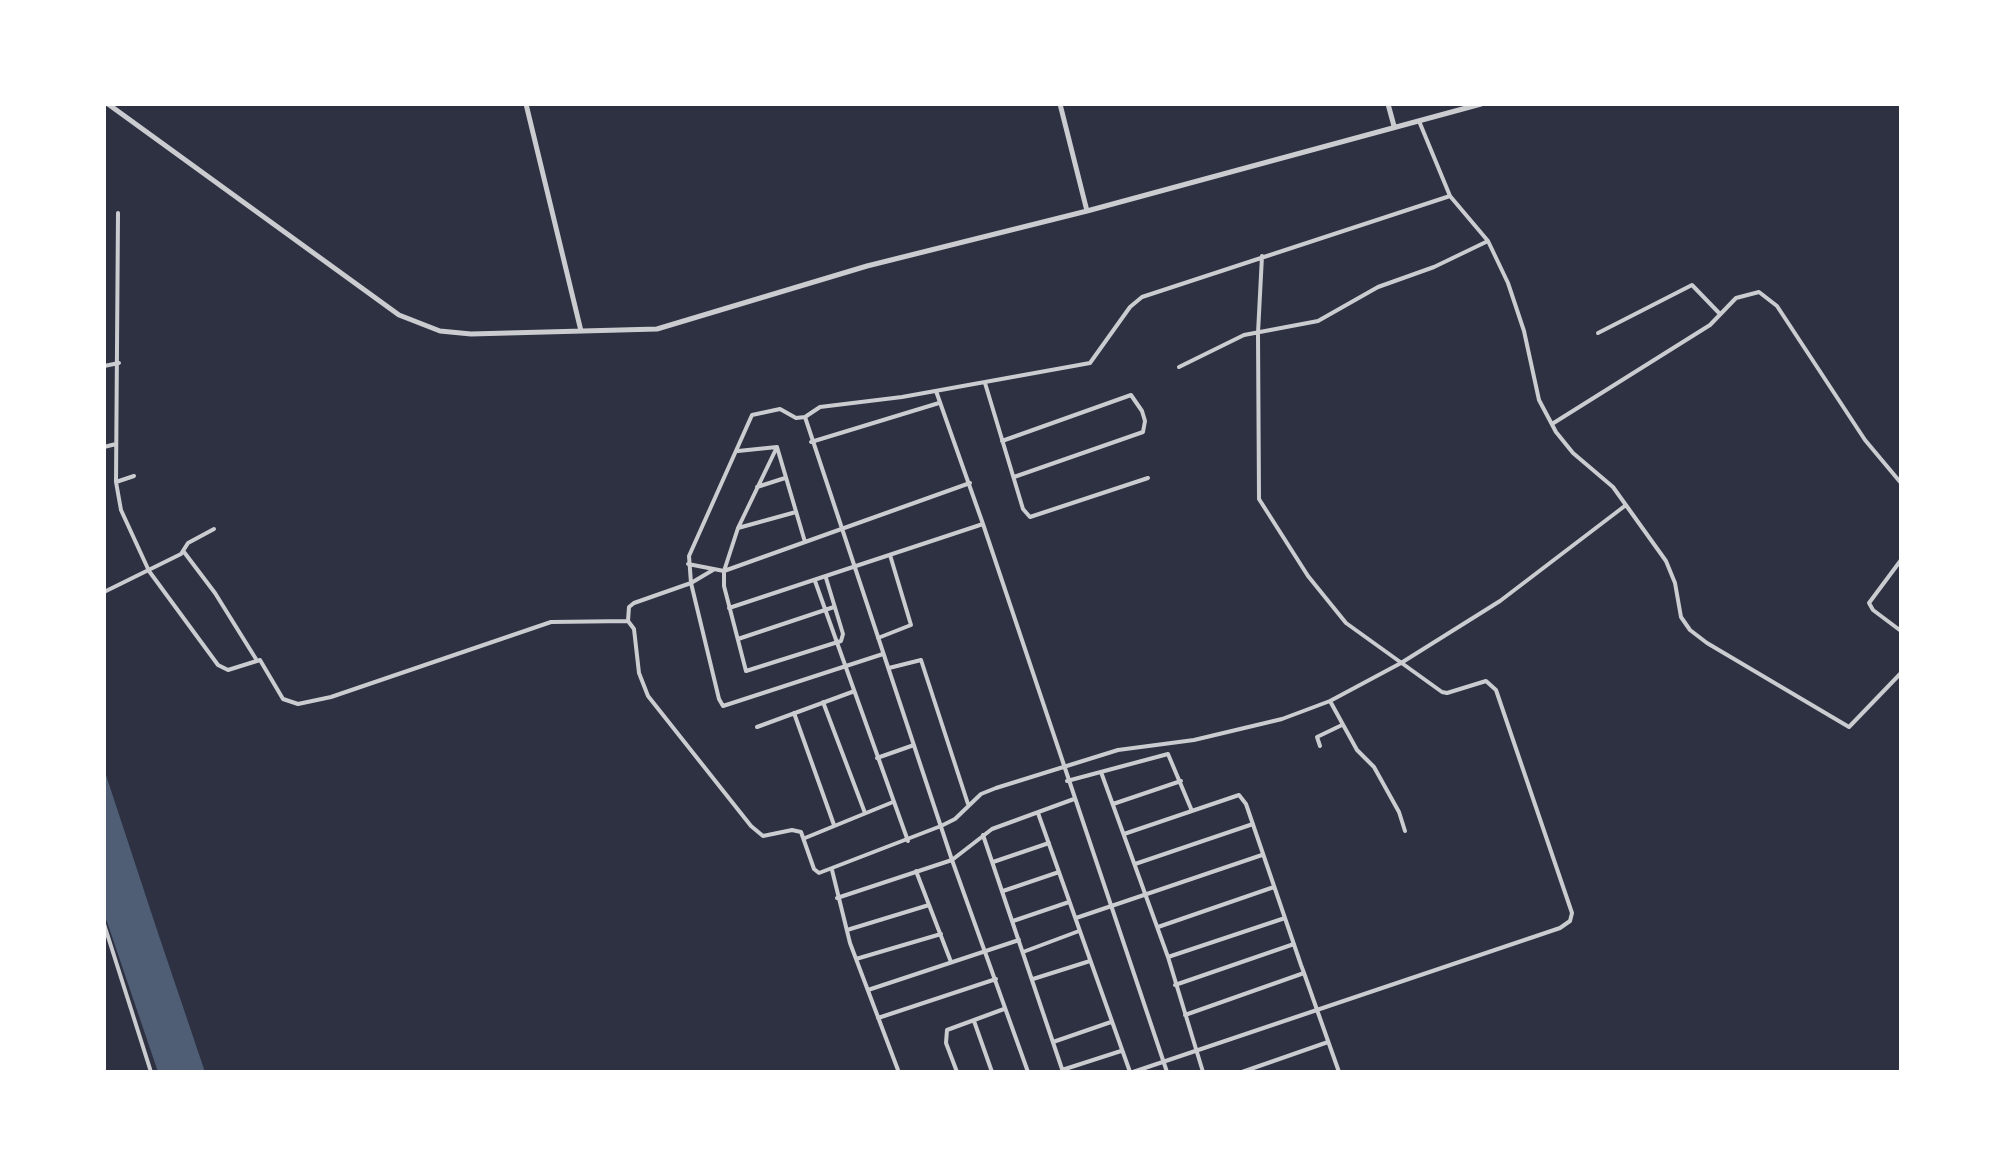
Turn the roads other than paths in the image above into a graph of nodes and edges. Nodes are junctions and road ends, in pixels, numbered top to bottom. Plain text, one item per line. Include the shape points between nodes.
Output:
1 (108, 104) edge
2 (526, 104) edge
3 (1060, 104) edge
4 (1388, 104) edge
5 (1481, 104) edge
6 (1419, 121) junction
7 (1394, 126) junction
8 (1450, 196) junction
9 (1087, 211) junction
10 (118, 213) dead end
11 (1488, 241) junction
12 (1262, 256) junction
13 (1720, 314) junction
14 (581, 331) junction
15 (1258, 333) junction
16 (1598, 333) dead end
17 (119, 363) junction
18 (104, 366) edge
19 (1179, 367) dead end
20 (985, 383) junction
21 (936, 391) junction
22 (940, 402) junction
23 (805, 417) junction
24 (1552, 424) junction
25 (1002, 441) junction
26 (811, 442) junction
27 (116, 444) junction
28 (104, 447) edge
29 (777, 447) junction
30 (738, 451) junction
31 (134, 476) dead end
32 (1014, 477) junction
33 (785, 478) junction
34 (1148, 478) dead end
35 (116, 482) junction
36 (970, 483) junction
37 (1901, 483) edge
38 (757, 487) junction
39 (1626, 505) junction
40 (796, 512) junction
41 (983, 524) junction
42 (738, 528) junction
43 (214, 529) dead end
44 (840, 530) junction
45 (805, 543) junction
46 (184, 552) junction
47 (890, 555) junction
48 (1901, 560) edge
49 (687, 564) junction
50 (853, 567) junction
51 (713, 570) junction
52 (149, 571) junction
53 (724, 571) junction
54 (826, 578) junction
55 (815, 581) junction
56 (691, 583) junction
57 (104, 592) edge
58 (835, 606) junction
59 (729, 608) junction
60 (824, 610) junction
61 (628, 621) junction
62 (1901, 631) edge
63 (878, 638) junction
64 (738, 639) junction
65 (836, 643) junction
66 (884, 654) junction
67 (256, 659) junction
68 (1401, 663) junction
69 (845, 668) junction
70 (889, 668) junction
71 (1901, 673) edge
72 (853, 692) junction
73 (1330, 701) junction
74 (823, 702) junction
75 (794, 713) junction
76 (1343, 725) junction
77 (757, 727) dead end
78 (914, 745) junction
79 (1320, 746) dead end
80 (877, 758) junction
81 (1063, 768) junction
82 (1101, 772) junction
83 (1067, 781) junction
84 (1181, 781) junction
85 (1074, 799) junction
86 (893, 802) junction
87 (969, 804) junction
88 (1113, 804) junction
89 (1192, 811) junction
90 (865, 813) junction
91 (1038, 813) junction
92 (1253, 824) junction
93 (834, 825) junction
94 (941, 826) junction
95 (1405, 831) dead end
96 (1124, 834) junction
97 (983, 835) junction
98 (805, 838) junction
99 (908, 841) junction
100 (1049, 843) junction
101 (1262, 855) junction
102 (952, 860) junction
103 (993, 862) junction
104 (1135, 864) junction
105 (832, 870) junction
106 (916, 871) junction
107 (1059, 872) junction
108 (1274, 887) junction
109 (1003, 891) junction
110 (1147, 896) junction
111 (837, 898) junction
112 (1069, 902) junction
113 (929, 905) junction
114 (1112, 908) junction
115 (1076, 918) junction
116 (1285, 918) junction
117 (1013, 921) junction
118 (104, 924) edge
119 (1158, 927) junction
120 (847, 930) junction
121 (1079, 931) junction
122 (941, 934) junction
123 (1019, 940) junction
124 (1294, 944) junction
125 (985, 952) junction
126 (1023, 952) junction
127 (1168, 957) junction
128 (856, 959) junction
129 (1090, 961) junction
130 (951, 963) junction
131 (1304, 973) junction
132 (996, 979) junction
133 (1033, 979) junction
134 (1175, 985) junction
135 (868, 990) junction
136 (1005, 1008) junction
137 (1317, 1009) junction
138 (1185, 1015) junction
139 (878, 1018) junction
140 (974, 1021) junction
141 (1111, 1022) junction
142 (1053, 1042) junction
143 (1328, 1042) junction
144 (1195, 1049) junction
145 (1121, 1051) junction
146 (1163, 1061) junction
147 (898, 1070) dead end
148 (1063, 1071) edge
149 (151, 1072) edge
150 (957, 1072) edge
151 (992, 1072) edge
152 (1028, 1072) edge
153 (1132, 1072) edge
154 (1167, 1072) edge
155 (1203, 1072) edge
156 (1242, 1072) edge
157 (1339, 1072) edge

1 - 14 street via 399,315 440,331 471,334
2 - 14 street
3 - 9 street
4 - 7 street
5 - 6 street
6 - 7 street
6 - 8 street
7 - 9 street
8 - 11 street
8 - 12 street
9 - 14 street via 867,266 657,329
10 - 17 street
11 - 15 street via 1378,287 1318,321
11 - 24 street via 1512,292 1539,400
12 - 15 street
12 - 20 street via 1142,297 1090,363
13 - 16 street via 1692,285
13 - 24 street via 1703,330
13 - 37 street via 1748,293 1767,295 1865,440
15 - 19 street via 1226,342
15 - 68 street via 1259,499 1336,614
17 - 18 street
17 - 27 street
20 - 21 street
20 - 25 street
21 - 22 street
21 - 23 street via 820,407
22 - 26 street
22 - 36 street
23 - 26 street
23 - 30 street via 780,409 752,415
24 - 39 street
25 - 32 street
25 - 32 street via 1131,395 1142,411 1143,432
26 - 44 street
27 - 28 street
27 - 35 street
29 - 30 street
29 - 33 street
29 - 38 street
30 - 49 street
31 - 35 street
32 - 34 street via 1030,517
33 - 38 street
33 - 40 street
35 - 52 street via 125,521
36 - 41 street
36 - 44 street
38 - 42 street
39 - 68 street via 1500,601
39 - 71 street via 1666,561 1681,617 1707,643 1849,727
40 - 42 street
40 - 45 street
41 - 47 street
41 - 81 street
42 - 53 street
43 - 46 street via 188,543
44 - 45 street
44 - 50 street
45 - 53 street
46 - 52 street
46 - 67 street
47 - 50 street
47 - 63 street via 911,625
48 - 62 street via 1869,603
49 - 51 street
49 - 56 street
50 - 54 street
50 - 63 street
51 - 53 street
51 - 56 street
52 - 57 street
52 - 67 street via 218,665 228,670
53 - 59 street
54 - 55 street
54 - 58 street
55 - 59 street
55 - 60 street
56 - 61 street via 634,603
56 - 69 street via 723,706
58 - 60 street
58 - 65 street via 843,637
59 - 64 street
60 - 64 street
60 - 65 street
61 - 67 street via 551,622 298,704 283,699 266,666
61 - 98 street via 634,629 644,689 704,770 761,835 797,830
63 - 66 street
64 - 65 street via 748,671
65 - 69 street
66 - 69 street
66 - 70 street
68 - 73 street
68 - 137 street via 1447,693 1486,681 1496,690 1572,913 1560,928
69 - 72 street
70 - 78 street
70 - 87 street via 921,660
72 - 74 street
72 - 80 street
73 - 76 street
73 - 81 street via 1282,719 1194,740 1118,750
74 - 75 street
74 - 90 street
75 - 77 street
75 - 93 street
76 - 79 street via 1317,737
76 - 95 street via 1374,767
78 - 80 street
78 - 94 street
80 - 86 street
81 - 83 street
81 - 87 street via 984,793
82 - 83 street
82 - 84 street via 1164,753 1172,758
82 - 88 street
83 - 85 street
84 - 88 street
84 - 89 street
85 - 91 street
85 - 114 street
86 - 90 street
86 - 99 street
87 - 94 street
88 - 96 street
89 - 92 street via 1239,795
89 - 96 street
90 - 93 street
91 - 97 street
91 - 100 street
92 - 101 street
92 - 104 street
93 - 98 street
94 - 99 street
94 - 102 street
96 - 104 street
97 - 102 street
97 - 103 street
98 - 105 street via 814,869
99 - 105 street
100 - 103 street
100 - 107 street
101 - 108 street
101 - 110 street
102 - 106 street
102 - 125 street
103 - 109 street
104 - 110 street
105 - 111 street
106 - 111 street
106 - 113 street
107 - 109 street
107 - 112 street
108 - 116 street
108 - 119 street
109 - 117 street
110 - 114 street
110 - 119 street
111 - 120 street
112 - 115 street
112 - 117 street
113 - 120 street
113 - 122 street
114 - 115 street
114 - 146 street
115 - 121 street
116 - 124 street
116 - 127 street
117 - 123 street
118 - 149 street
119 - 127 street
120 - 128 street
121 - 126 street
121 - 129 street
122 - 128 street
122 - 130 street
123 - 125 street
123 - 126 street
124 - 131 street
124 - 134 street
125 - 130 street
125 - 132 street
126 - 133 street
127 - 134 street
128 - 135 street
129 - 133 street
129 - 141 street
130 - 135 street
131 - 137 street
131 - 138 street
132 - 136 street
132 - 139 street
133 - 142 street
134 - 138 street
135 - 139 street
136 - 140 street
136 - 152 street
137 - 143 street
137 - 144 street
138 - 144 street
139 - 147 street
140 - 150 street via 945,1033
140 - 151 street
141 - 142 street
141 - 145 street
142 - 148 street
143 - 156 street
143 - 157 street
144 - 146 street
144 - 155 street
145 - 148 street
145 - 153 street
146 - 153 street
146 - 154 street

